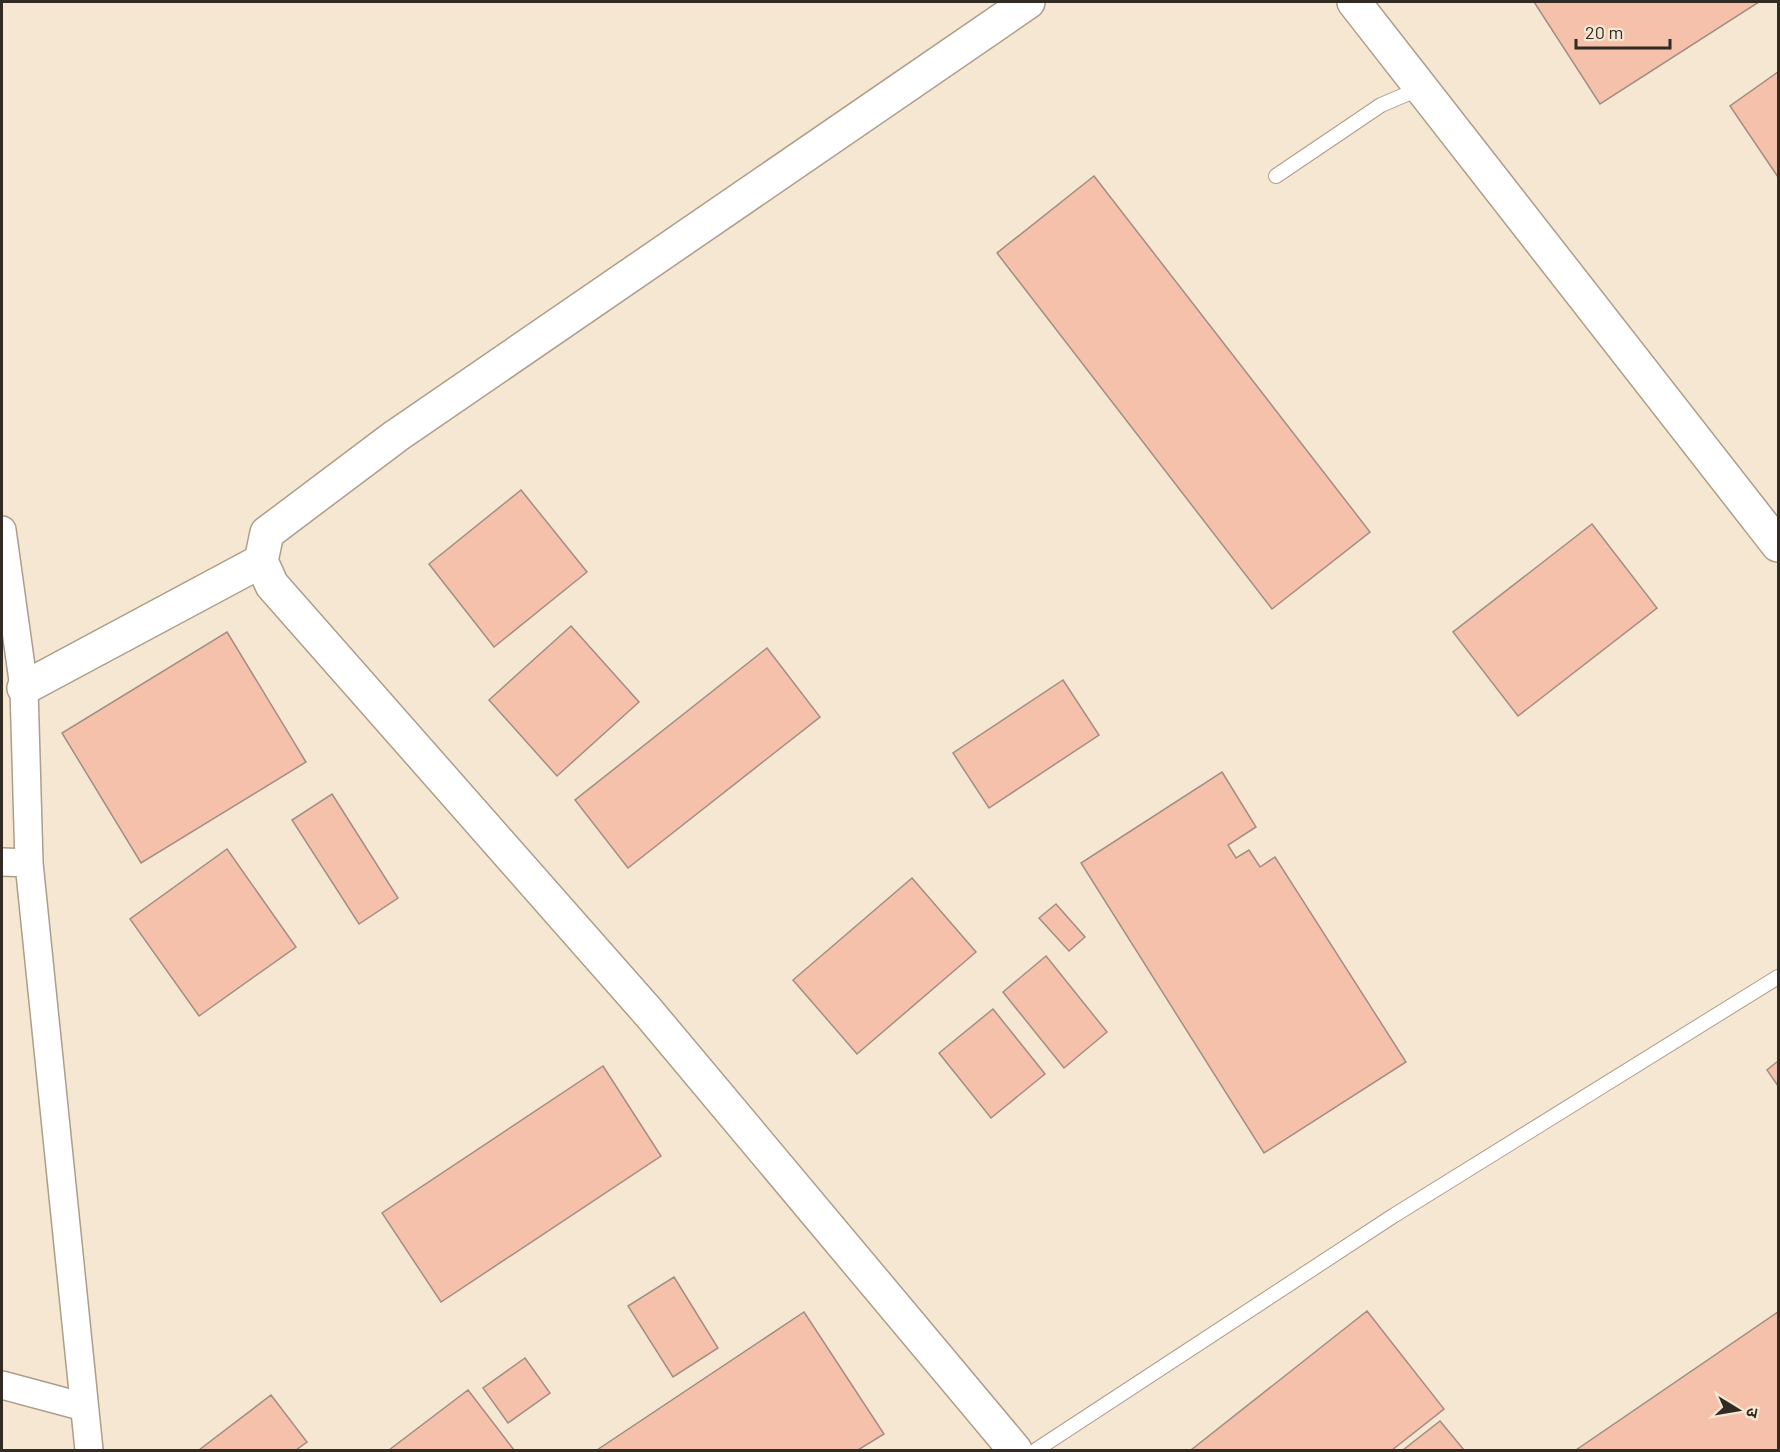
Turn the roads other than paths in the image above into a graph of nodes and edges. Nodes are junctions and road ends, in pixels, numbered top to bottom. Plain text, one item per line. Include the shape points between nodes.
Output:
1 (1028, 2) edge
2 (1354, 2) edge
3 (1421, 88) junction
4 (1276, 176) dead end
5 (2, 530) edge
6 (1779, 545) edge
7 (261, 561) junction
8 (16, 671) edge
9 (2, 862) edge
10 (29, 863) junction
11 (1779, 977) edge
12 (2, 1385) edge
13 (84, 1407) junction
14 (89, 1450) edge
15 (1015, 1450) edge
16 (1036, 1450) edge

1 - 7 street via 396,436 267,533
2 - 3 street
3 - 4 lane via 1381,105
3 - 6 street
5 - 8 street
7 - 8 street
7 - 15 street via 272,585 649,1012
8 - 10 street
9 - 10 street
10 - 13 street
11 - 16 lane via 1392,1216
12 - 13 street
13 - 14 street

